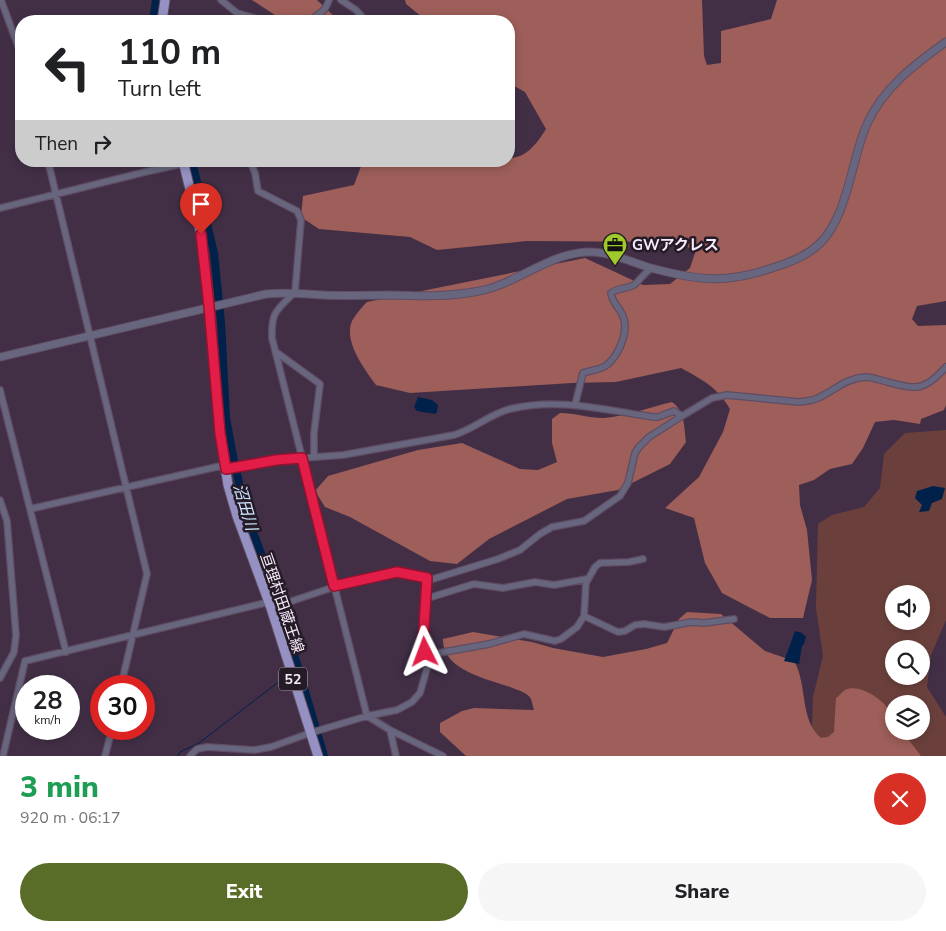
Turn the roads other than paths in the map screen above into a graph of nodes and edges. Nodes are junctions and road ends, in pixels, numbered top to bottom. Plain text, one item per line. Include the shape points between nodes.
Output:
1 (0, 0) edge
2 (165, 0) edge
3 (221, 0) edge
4 (328, 0) edge
5 (341, 0) edge
6 (163, 15) edge
7 (244, 15) edge
8 (319, 15) edge
9 (361, 15) edge
10 (15, 39) edge
11 (946, 42) edge
12 (49, 167) edge
13 (167, 167) edge
14 (185, 167) edge
15 (252, 167) edge
16 (56, 195) junction
17 (0, 208) edge
18 (652, 268) junction
19 (295, 292) junction
20 (209, 306) junction
21 (90, 334) junction
22 (276, 352) junction
23 (0, 357) edge
24 (946, 367) edge
25 (0, 390) edge
26 (575, 405) junction
27 (682, 416) junction
28 (314, 457) junction
29 (302, 458) junction
30 (225, 467) junction
31 (126, 486) junction
32 (0, 500) edge
33 (30, 509) junction
34 (643, 559) dead end
35 (427, 578) junction
36 (587, 579) junction
37 (334, 586) junction
38 (425, 599) junction
39 (270, 605) junction
40 (584, 616) junction
41 (734, 619) dead end
42 (133, 635) junction
43 (66, 652) junction
44 (427, 662) junction
45 (124, 675) edge
46 (0, 678) edge
47 (367, 716) junction
48 (390, 730) junction
49 (310, 733) junction
50 (109, 740) edge
51 (3, 756) edge
52 (105, 756) edge
53 (190, 756) edge
54 (318, 756) edge
55 (396, 756) edge
56 (443, 756) edge

1 - 10 street
2 - 6 main road
3 - 7 street
4 - 8 street via 325,10
5 - 9 street
11 - 18 street via 903,75 879,103 860,140 832,229 812,251 747,276 721,280 701,280
12 - 16 street
13 - 16 street
14 - 20 main road, 亘理村田蔵王線 / 52 via 201,234
15 - 19 street via 258,191 299,214
16 - 17 street
16 - 21 street
18 - 19 street via 590,252 572,253 480,291 401,296
18 - 26 street via 632,286 611,294 625,324 620,347 609,364 583,374
19 - 20 street via 266,294
19 - 22 street via 273,317 272,338
20 - 21 street
20 - 30 main road, 亘理村田蔵王線 / 52
21 - 23 street
21 - 31 street
22 - 28 street via 320,384 314,424
22 - 29 street
24 - 27 street via 936,378 920,387 904,387 864,378 849,381 810,401 727,395 712,398
25 - 33 street
26 - 27 street via 653,417 674,411
26 - 28 street via 508,409 454,435 343,455
27 - 35 street via 639,447 625,491 584,521 552,527 508,556 444,576
28 - 29 street
29 - 30 street
29 - 37 street
30 - 31 street
30 - 39 main road, 亘理村田蔵王線 / 52 via 237,516
31 - 33 street
31 - 42 street via 147,574
32 - 46 street via 7,522 16,635 14,652
33 - 43 street
34 - 36 street via 600,563
35 - 37 street via 397,572
35 - 38 street
36 - 38 street via 554,585 535,582 504,588 474,584
36 - 40 street
37 - 39 street
37 - 47 street
38 - 44 street via 423,642
39 - 42 street
39 - 49 main road, 亘理村田蔵王線 / 52
40 - 41 street via 618,632 635,625 664,627
40 - 44 street via 577,627 561,639 524,634 478,647 433,654
42 - 43 street
42 - 45 street
43 - 51 street via 25,661
44 - 47 street via 420,693 412,702 397,710
47 - 48 street
47 - 49 street
48 - 55 street
48 - 56 street
49 - 53 street via 272,747 254,750 207,747 197,749
49 - 54 main road, 亘理村田蔵王線 / 52
50 - 52 street

